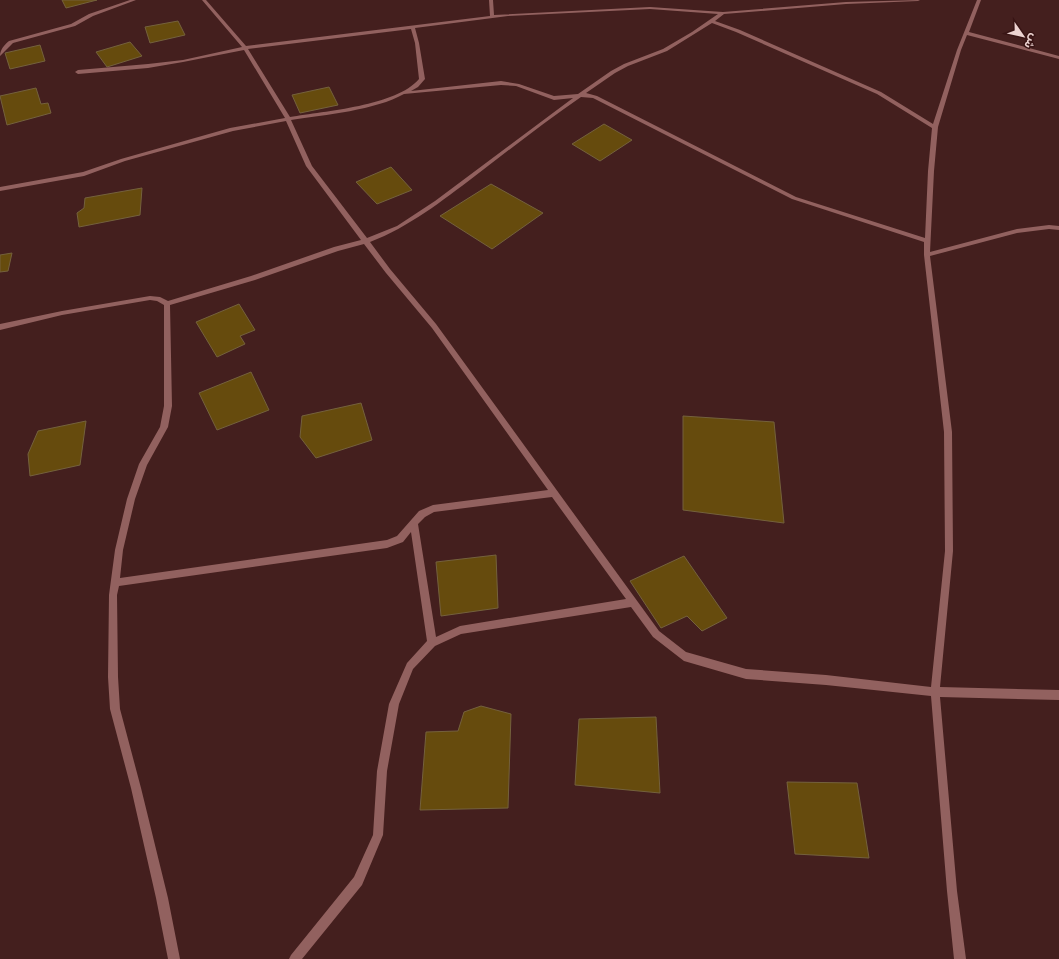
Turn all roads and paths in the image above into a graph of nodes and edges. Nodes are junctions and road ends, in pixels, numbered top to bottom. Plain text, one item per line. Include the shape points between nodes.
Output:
1 (134, 0) edge
2 (204, 0) edge
3 (491, 0) edge
4 (918, 0) edge
5 (979, 0) edge
6 (859, 1) edge
7 (723, 13) junction
8 (492, 17) junction
9 (712, 21) junction
10 (413, 28) junction
11 (966, 33) junction
12 (245, 48) junction
13 (0, 55) edge
14 (1059, 58) edge
15 (78, 72) dead end
16 (403, 93) junction
17 (580, 96) junction
18 (288, 119) junction
19 (935, 127) junction
20 (0, 189) edge
21 (1059, 228) edge
22 (366, 241) junction
23 (928, 241) junction
24 (927, 254) junction
25 (167, 304) junction
26 (0, 328) edge
27 (554, 493) junction
28 (414, 524) junction
29 (114, 583) junction
30 (633, 602) junction
31 (432, 643) junction
32 (935, 692) junction
33 (1059, 694) edge
34 (174, 959) edge
35 (295, 959) edge
36 (960, 959) edge

1 - 13 street via 73,24 11,42
2 - 12 street
3 - 8 street
4 - 6 street
5 - 11 street
6 - 7 street
7 - 8 street via 650,8
7 - 9 street
8 - 10 street
9 - 17 street via 665,50 613,72
9 - 19 street via 879,93
10 - 12 street
10 - 16 street via 422,79 416,86
11 - 14 street
11 - 19 street
12 - 15 street via 176,62
12 - 18 street
16 - 17 street via 502,83 517,85 554,98
16 - 18 street via 392,99 354,108
17 - 22 street via 437,202 385,234
17 - 23 street via 595,97 794,198
18 - 20 street via 232,129 123,160 84,174
18 - 22 street via 309,166
19 - 23 street
21 - 24 street via 1017,231
22 - 25 street
22 - 27 street via 434,326
23 - 24 street
24 - 32 street via 948,432 949,551
25 - 26 street via 150,298 62,313
25 - 29 street via 168,406 164,427 143,464 131,499
27 - 28 street via 433,509 422,514
27 - 30 street
28 - 29 street via 400,540 387,544
28 - 31 street
29 - 34 street via 115,709 136,788
30 - 31 street via 460,630
30 - 32 street via 656,634 684,656 746,674
31 - 35 street via 410,666 394,704 382,771 378,835 358,881
32 - 33 street
32 - 36 street

